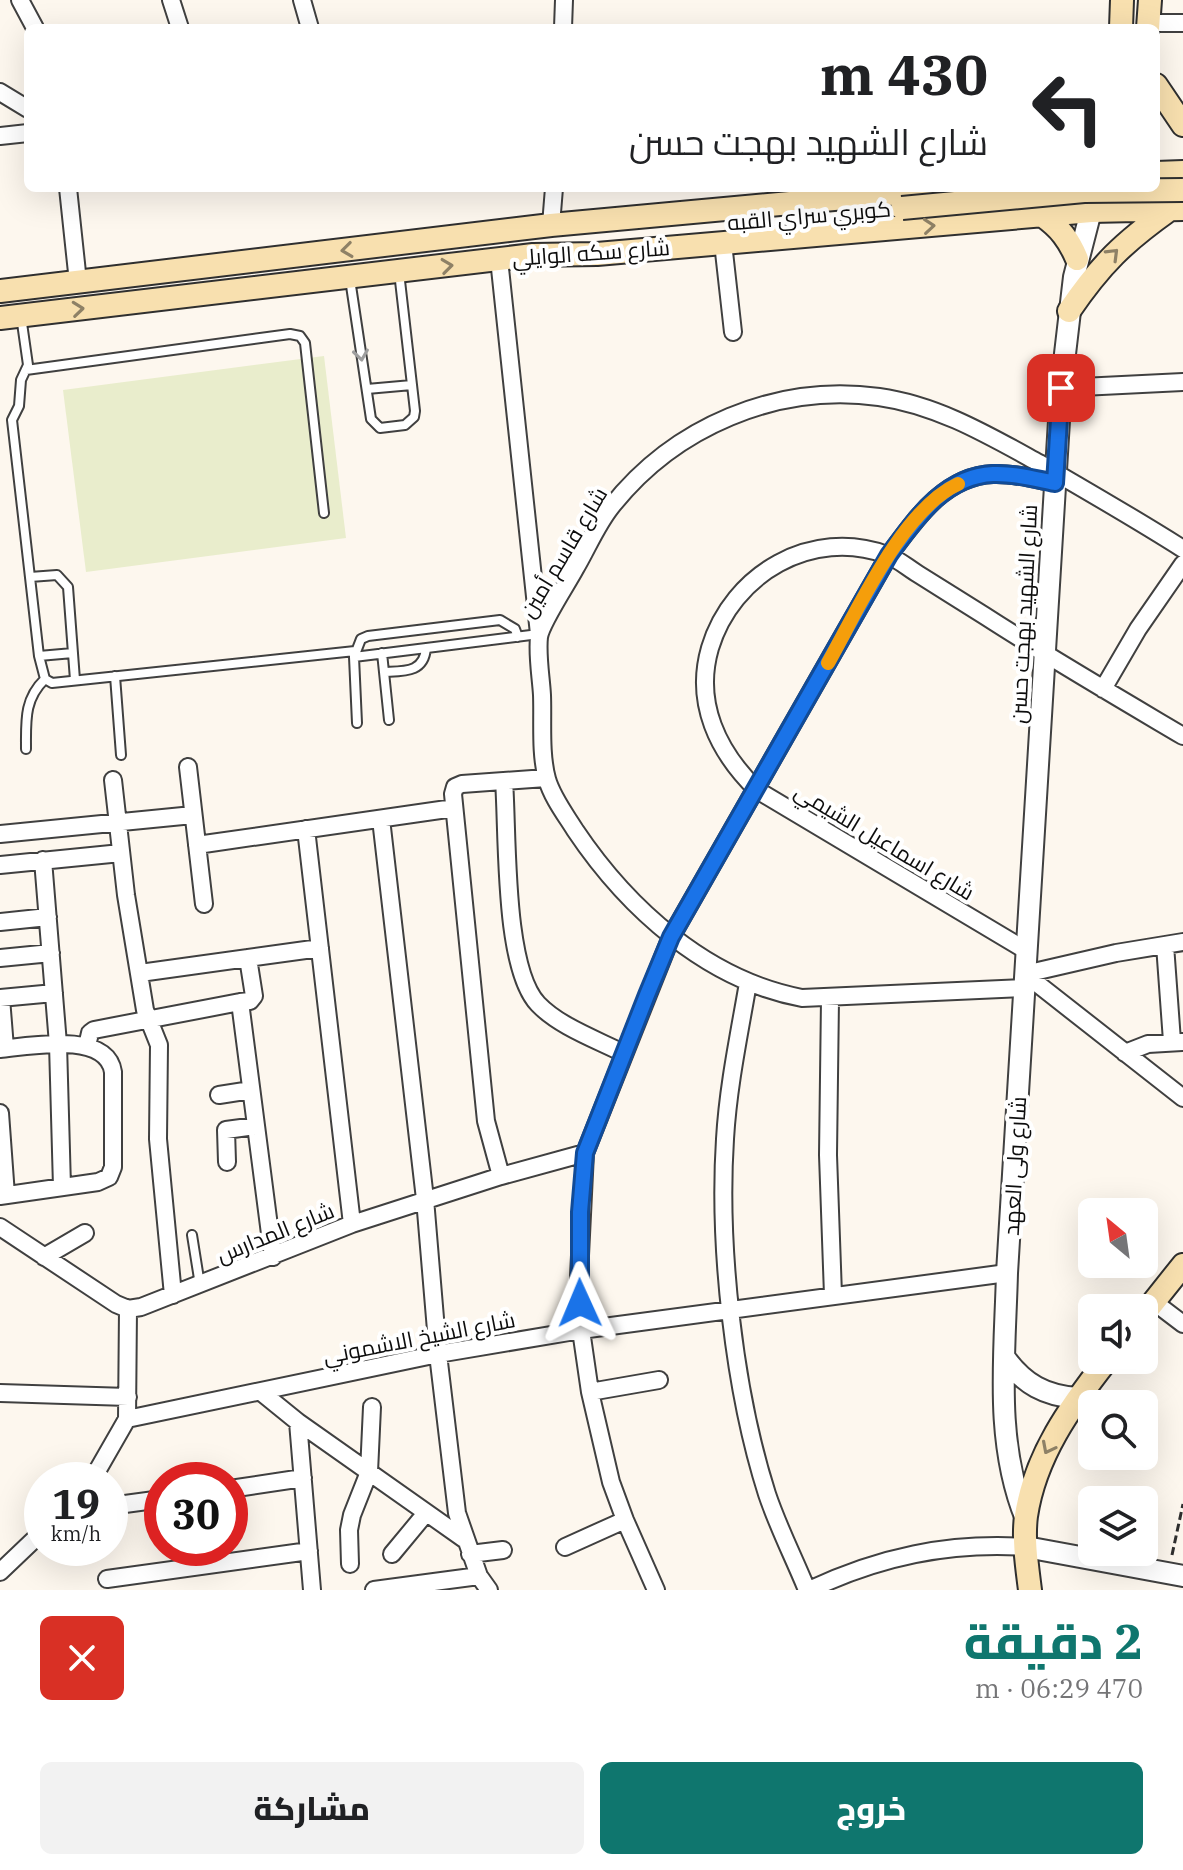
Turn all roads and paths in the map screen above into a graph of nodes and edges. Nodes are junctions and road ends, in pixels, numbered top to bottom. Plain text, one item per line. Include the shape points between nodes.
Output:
1 (20, 0) edge
2 (171, 0) edge
3 (302, 0) edge
4 (564, 0) edge
5 (1122, 0) edge
6 (1150, 0) edge
7 (1183, 23) edge
8 (33, 24) edge
9 (179, 24) edge
10 (309, 24) edge
11 (563, 24) edge
12 (1121, 24) edge
13 (1148, 24) edge
14 (1160, 25) edge
15 (0, 92) edge
16 (1160, 97) edge
17 (24, 107) edge
18 (1183, 125) edge
19 (24, 133) edge
20 (0, 136) edge
21 (1183, 172) edge
22 (1160, 173) edge
23 (1160, 190) edge
24 (1183, 190) edge
25 (68, 192) edge
26 (554, 192) edge
27 (910, 192) edge
28 (1073, 192) edge
29 (1099, 192) edge
30 (1176, 210) edge
31 (1091, 211) junction
32 (1043, 216) junction
33 (551, 225) junction
34 (723, 243) junction
35 (533, 255) junction
36 (499, 259) junction
37 (1077, 259) junction
38 (399, 272) junction
39 (350, 278) junction
40 (78, 282) junction
41 (0, 291) edge
42 (1069, 311) junction
43 (10, 317) edge
44 (733, 332) dead end
45 (26, 370) junction
46 (1183, 382) edge
47 (412, 385) junction
48 (1061, 388) junction
49 (367, 389) junction
50 (1055, 478) junction
51 (324, 513) dead end
52 (1183, 549) edge
53 (889, 555) junction
54 (1183, 564) edge
55 (30, 577) junction
56 (539, 634) junction
57 (518, 637) junction
58 (426, 648) junction
59 (73, 653) junction
60 (382, 653) junction
61 (355, 654) junction
62 (1045, 655) junction
63 (39, 656) junction
64 (384, 672) junction
65 (115, 676) junction
66 (45, 679) junction
67 (75, 680) junction
68 (1103, 689) junction
69 (389, 720) dead end
70 (357, 723) dead end
71 (1183, 736) edge
72 (26, 749) dead end
73 (121, 755) dead end
74 (188, 767) dead end
75 (546, 778) junction
76 (113, 780) dead end
77 (504, 781) junction
78 (757, 790) junction
79 (454, 808) junction
80 (193, 815) junction
81 (381, 819) junction
82 (117, 822) junction
83 (62, 828) junction
84 (306, 829) junction
85 (0, 834) edge
86 (197, 845) junction
87 (121, 853) junction
88 (66, 858) junction
89 (43, 860) junction
90 (0, 865) edge
91 (204, 904) dead end
92 (48, 917) junction
93 (0, 922) edge
94 (671, 937) junction
95 (1183, 942) edge
96 (1165, 945) junction
97 (320, 948) junction
98 (1027, 951) junction
99 (51, 953) junction
100 (0, 958) edge
101 (248, 958) junction
102 (140, 973) junction
103 (1025, 981) junction
104 (748, 983) junction
105 (54, 993) junction
106 (0, 998) edge
107 (830, 999) junction
108 (240, 1002) junction
109 (148, 1018) junction
110 (1178, 1042) edge
111 (58, 1044) junction
112 (3, 1049) edge
113 (95, 1049) junction
114 (623, 1053) junction
115 (1125, 1053) junction
116 (251, 1090) junction
117 (219, 1095) dead end
118 (1183, 1098) edge
119 (0, 1113) edge
120 (256, 1126) junction
121 (585, 1153) junction
122 (227, 1162) dead end
123 (501, 1176) junction
124 (62, 1187) junction
125 (3, 1195) edge
126 (425, 1199) junction
127 (352, 1224) junction
128 (0, 1227) edge
129 (85, 1233) dead end
130 (192, 1235) dead end
131 (44, 1257) junction
132 (273, 1257) junction
133 (1183, 1265) edge
134 (1007, 1273) junction
135 (200, 1285) junction
136 (173, 1295) junction
137 (833, 1295) junction
138 (1158, 1297) edge
139 (731, 1308) junction
140 (128, 1309) junction
141 (1158, 1312) edge
142 (1183, 1324) edge
143 (581, 1330) junction
144 (438, 1354) junction
145 (1005, 1358) junction
146 (1096, 1374) edge
147 (659, 1380) dead end
148 (1084, 1390) edge
149 (261, 1392) junction
150 (590, 1392) junction
151 (0, 1393) edge
152 (128, 1397) junction
153 (1078, 1398) joint
154 (372, 1407) dead end
155 (127, 1419) junction
156 (298, 1422) junction
157 (102, 1462) edge
158 (369, 1472) junction
159 (303, 1478) junction
160 (248, 1486) edge
161 (1183, 1504) edge
162 (426, 1513) junction
163 (1026, 1519) junction
164 (625, 1520) junction
165 (467, 1547) junction
166 (565, 1547) dead end
167 (1026, 1547) junction
168 (24, 1549) edge
169 (503, 1550) dead end
170 (309, 1551) junction
171 (392, 1554) dead end
172 (350, 1564) dead end
173 (0, 1572) edge
174 (1176, 1575) edge
175 (107, 1579) dead end
176 (484, 1583) edge
177 (312, 1590) edge
178 (374, 1590) edge
179 (656, 1590) edge
180 (808, 1590) edge
181 (1030, 1590) edge

1 - 8 street
2 - 9 street
3 - 10 street
4 - 11 street
5 - 12 main road
6 - 13 main road
7 - 14 street
15 - 17 street
16 - 18 main road
19 - 20 street
21 - 22 main road
23 - 24 main road, كوبري سراي القبه, bridge
25 - 40 street
26 - 33 street
27 - 33 main road, شارع سكه الوايلي
28 - 35 main road, كوبري سراي القبه, bridge via 594,234
29 - 31 main road
30 - 31 main road, شارع سكه الوايلي
42 -> 30 main road via 1096,271 1130,238
31 - 32 main road, شارع سكه الوايلي
31 - 37 street, شارع الشهيد بهجت حسن
34 -> 32 main road, شارع سكه الوايلي
32 - 37 main road via 1064,235
33 -> 40 main road, شارع سكه الوايلي
34 - 35 main road, شارع سكه الوايلي
34 - 44 street
35 - 36 main road, شارع سكه الوايلي
38 -> 36 main road, شارع سكه الوايلي
36 - 56 street
37 - 42 street, شارع الشهيد بهجت حسن
38 - 39 main road, شارع سكه الوايلي
38 - 47 lane
43 -> 39 main road, شارع سكه الوايلي
39 -> 49 lane
40 - 41 main road, شارع سكه الوايلي
42 - 48 street, شارع الشهيد بهجت حسن
43 - 45 lane
45 - 51 lane via 300,336 305,343
45 - 55 lane via 12,420
46 - 48 street
47 - 49 lane
47 - 49 lane via 414,417 405,425 386,427 371,419
48 - 50 street, شارع الشهيد بهجت حسن
50 - 52 street, شارع قاسم أمين
50 - 53 street via 991,473 950,488 918,516
50 - 56 street, شارع قاسم أمين via 965,424 925,407 835,394 748,409 670,449 636,478 608,510
50 - 62 street, شارع الشهيد بهجت حسن
53 - 62 street, شارع اسماعيل الشيمي
53 - 78 street
53 - 78 street, شارع اسماعيل الشيمي via 844,547 800,553 761,574 729,605 707,659 709,717 720,745
54 - 68 street
55 - 59 lane via 57,575 65,583
55 - 63 lane
56 - 57 lane
56 - 75 street, شارع قاسم أمين
57 - 58 lane
57 - 61 lane via 500,620 368,636
58 - 60 lane
58 - 64 lane via 412,670
59 - 63 lane
59 - 67 lane
60 - 61 lane
60 - 64 lane
61 - 65 lane
61 - 70 lane
62 - 68 street, شارع اسماعيل الشيمي
62 - 98 street, شارع الشهيد بهجت حسن
63 - 66 lane
64 - 69 lane
65 - 67 lane
65 - 73 lane
66 - 67 lane
66 - 72 lane via 26,711
68 - 71 street, شارع اسماعيل الشيمي
74 - 80 street
75 - 77 street
75 - 94 street, شارع قاسم أمين via 588,849
76 - 82 street
77 - 79 street via 455,787
77 - 114 street via 512,909 525,984 549,1014
78 - 94 street
78 - 98 street, شارع اسماعيل الشيمي
79 - 81 street
79 - 123 street via 486,1121
80 - 82 street
80 - 86 street
81 - 84 street
81 - 126 street
82 - 83 street
82 - 87 street
83 - 85 street
83 - 88 street
84 - 86 street
84 - 97 street
86 - 91 street
87 - 88 street
87 - 102 street
88 - 89 street
89 - 90 street
89 - 92 street
92 - 93 street
92 - 99 street
94 - 104 street, شارع قاسم أمين
94 - 114 street
95 - 96 street, شارع قاسم أمين
96 - 103 street, شارع قاسم أمين
96 - 110 street
97 - 101 street
97 - 127 street
98 - 103 street, شارع الشهيد بهجت حسن
99 - 100 street
99 - 105 street
101 - 102 street
101 - 108 street via 254,996
102 - 109 street
103 - 107 street, شارع قاسم أمين
103 - 115 street
103 - 134 street, شارع ولى العهد
104 - 107 street, شارع قاسم أمين via 774,993
104 - 139 street via 725,1138
105 - 106 street
105 - 111 street
106 - 112 street
107 - 137 street
108 - 109 street
108 - 116 street
109 - 113 street via 94,1030 90,1033
109 - 136 street via 159,1045 158,1139
110 - 115 street via 1148,1044
111 - 112 street
111 - 113 street
111 - 124 street
113 - 124 street via 109,1058 113,1072 112,1172 104,1181
114 - 121 street
115 - 118 street
116 - 117 street
116 - 120 street
119 - 125 street
120 - 122 street via 226,1130
120 - 132 street
121 - 123 street, شارع المدارس
121 - 143 street
123 - 126 street, شارع المدارس
124 - 125 street
126 - 127 street, شارع المدارس
126 - 144 street
127 - 132 street, شارع المدارس
128 - 131 street
129 - 131 street
130 - 135 lane
131 - 140 street
132 - 135 street, شارع المدارس
133 - 138 main road
134 - 137 street, شارع الشيخ الاشموني
134 - 145 street, شارع ولى العهد
135 - 136 street, شارع المدارس
136 - 140 street, شارع المدارس
137 - 139 street, شارع الشيخ الاشموني
139 - 143 street, شارع الشيخ الاشموني
139 - 180 street via 756,1456 768,1498
140 - 152 street
141 - 142 street
143 - 144 street, شارع الشيخ الاشموني
143 - 150 street
144 - 149 street, شارع الشيخ الاشموني
144 - 165 street via 457,1513
145 - 153 street via 1028,1384
145 - 163 street, شارع ولى العهد via 1007,1460
146 - 148 main road
147 - 150 street
149 - 155 street, شارع الشيخ الاشموني
149 - 156 street
150 - 164 street
151 - 152 street
152 - 155 street
153 -> 163 main road via 1035,1476
154 - 158 street
155 - 157 street
156 - 158 street
156 - 159 street
158 - 162 street
158 - 172 street via 352,1515
159 - 160 street
159 - 170 street
161 - 174 path
162 - 165 street
162 - 171 street
163 - 167 main road
164 - 166 street
164 - 179 street
165 - 169 street
165 - 176 street
167 - 174 street
167 - 180 street via 914,1552
167 - 181 main road
168 - 173 street
170 - 175 street
170 - 177 street
176 - 178 street

